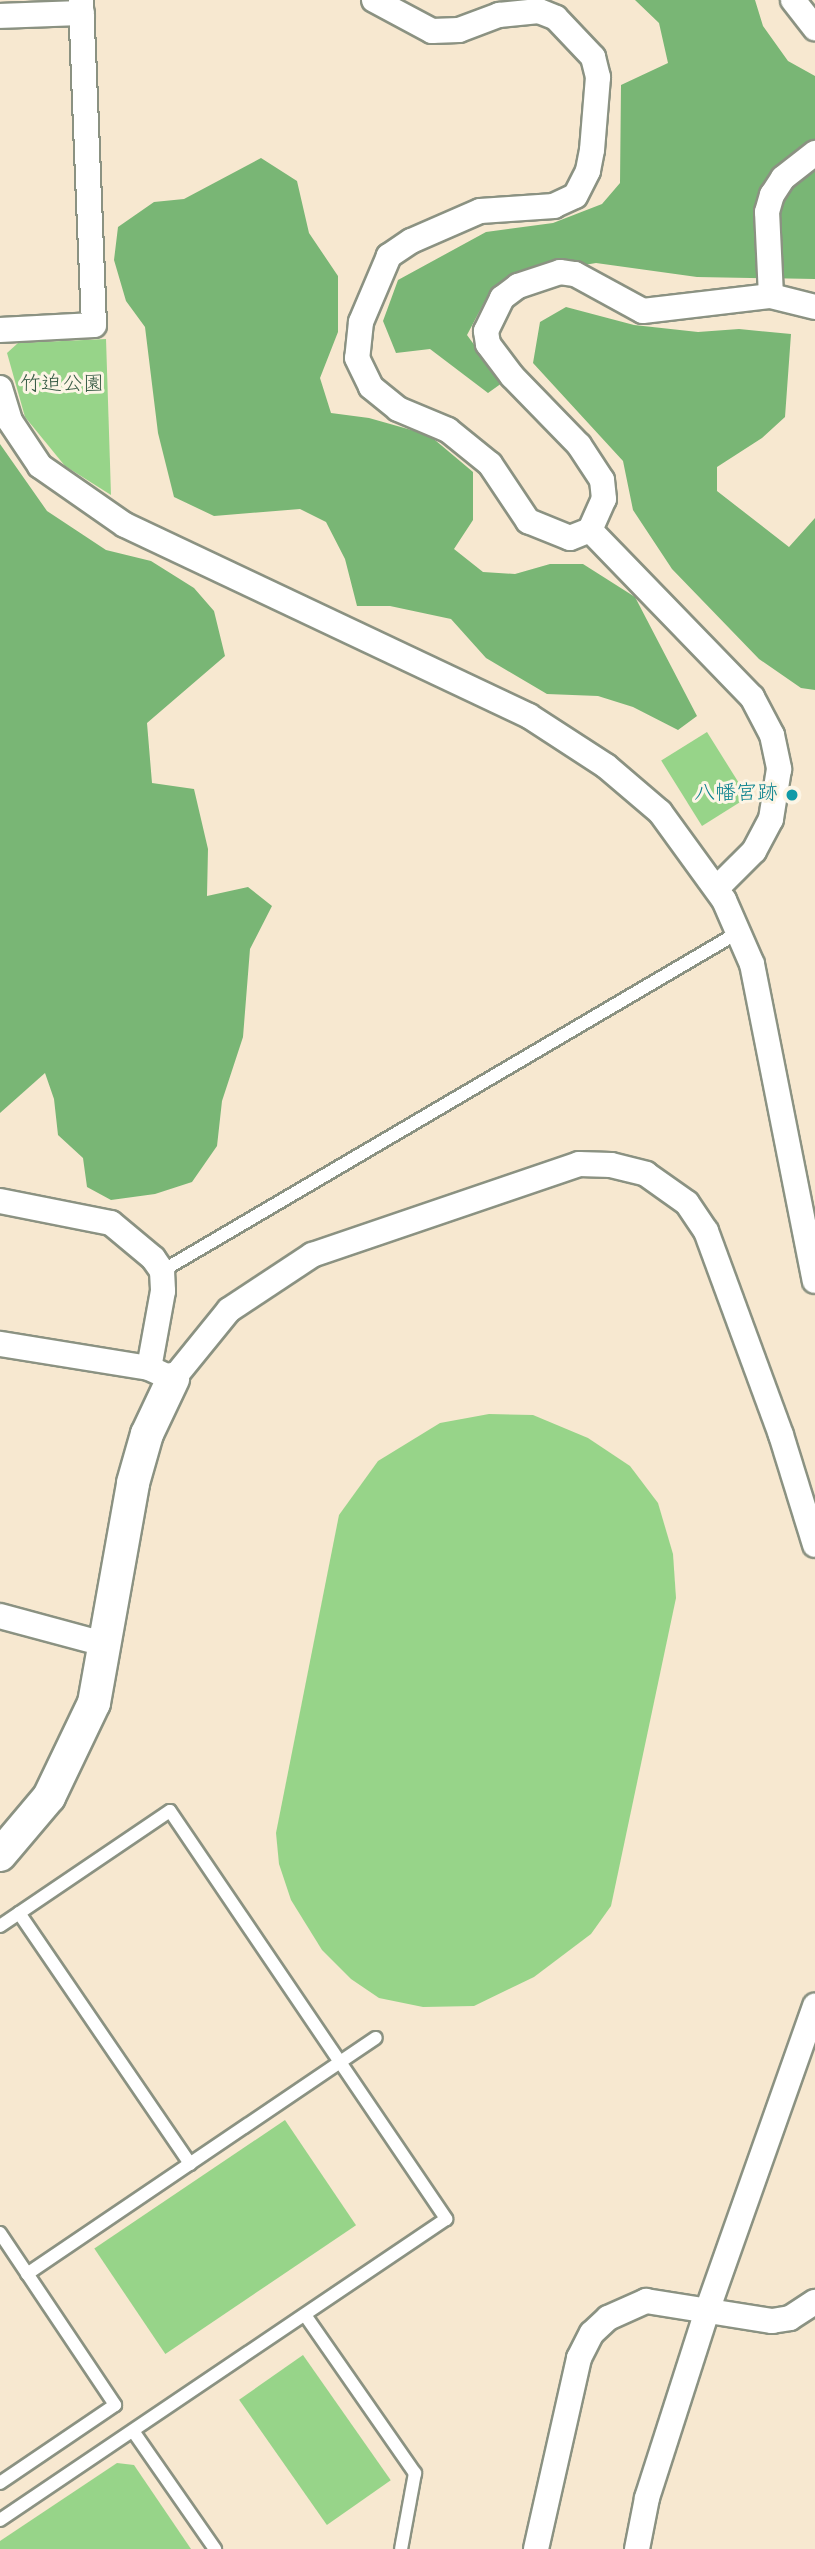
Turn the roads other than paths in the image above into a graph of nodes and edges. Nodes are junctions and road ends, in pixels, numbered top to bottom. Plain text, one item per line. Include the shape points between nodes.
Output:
1 (374, 0) edge
2 (793, 0) edge
3 (810, 0) edge
4 (81, 6) edge
5 (815, 15) edge
6 (0, 16) edge
7 (815, 28) edge
8 (815, 153) edge
9 (771, 296) junction
10 (815, 307) edge
11 (0, 330) edge
12 (0, 388) edge
13 (590, 530) junction
14 (717, 888) junction
15 (739, 932) junction
16 (0, 1200) edge
17 (162, 1271) junction
18 (815, 1281) edge
19 (0, 1344) edge
20 (161, 1373) junction
21 (805, 1474) edge
22 (815, 1545) edge
23 (0, 1616) edge
24 (104, 1644) junction
25 (0, 1855) edge
26 (19, 1913) junction
27 (0, 1926) edge
28 (815, 2006) edge
29 (376, 2038) dead end
30 (341, 2062) junction
31 (190, 2164) junction
32 (0, 2233) edge
33 (27, 2274) junction
34 (815, 2302) edge
35 (707, 2311) junction
36 (305, 2315) junction
37 (133, 2431) junction
38 (0, 2483) edge
39 (0, 2520) edge
40 (215, 2549) edge
41 (401, 2549) edge
42 (536, 2549) edge
43 (637, 2549) edge

1 - 13 street via 432,31 459,30 499,15 539,11 556,18 593,57 598,77 592,150 588,171 575,196 554,206 480,211 411,241 389,256 362,322 357,358 371,387 398,409 448,430 490,464 528,521 570,538
2 - 7 street
3 - 5 street
4 - 6 street
4 - 11 street via 94,324
8 - 9 street via 783,178 772,195 767,212
9 - 10 street
9 - 13 street via 643,311 575,274 560,272 518,286 502,298 486,331 488,344 512,376 579,445 602,480 604,499
12 - 14 street via 10,421 40,466 79,495 125,525 529,716 606,766 660,812
13 - 14 street via 752,697 772,735 779,769 772,819 754,851
14 - 15 street
15 - 17 lane
15 - 18 street via 767,1030
16 - 17 street via 111,1223
17 - 20 street
19 - 20 street
20 - 21 street via 229,1310 312,1255 535,1176 579,1164 611,1165 646,1174 669,1187 706,1231
20 - 24 street via 133,1483
21 - 22 street
23 - 24 street
24 - 25 street via 94,1703 76,1746 49,1797
26 - 27 lane
26 - 30 lane via 170,1811
26 - 31 lane
28 - 35 street
29 - 30 lane
30 - 31 lane
30 - 36 lane via 446,2219
31 - 33 lane
32 - 33 lane
33 - 38 lane via 115,2405
34 - 35 street via 790,2318 772,2321
35 - 42 street via 646,2301 608,2318 592,2333 579,2358
35 - 43 street via 647,2498
36 - 37 lane
36 - 41 lane via 415,2473
37 - 39 lane
37 - 40 lane

